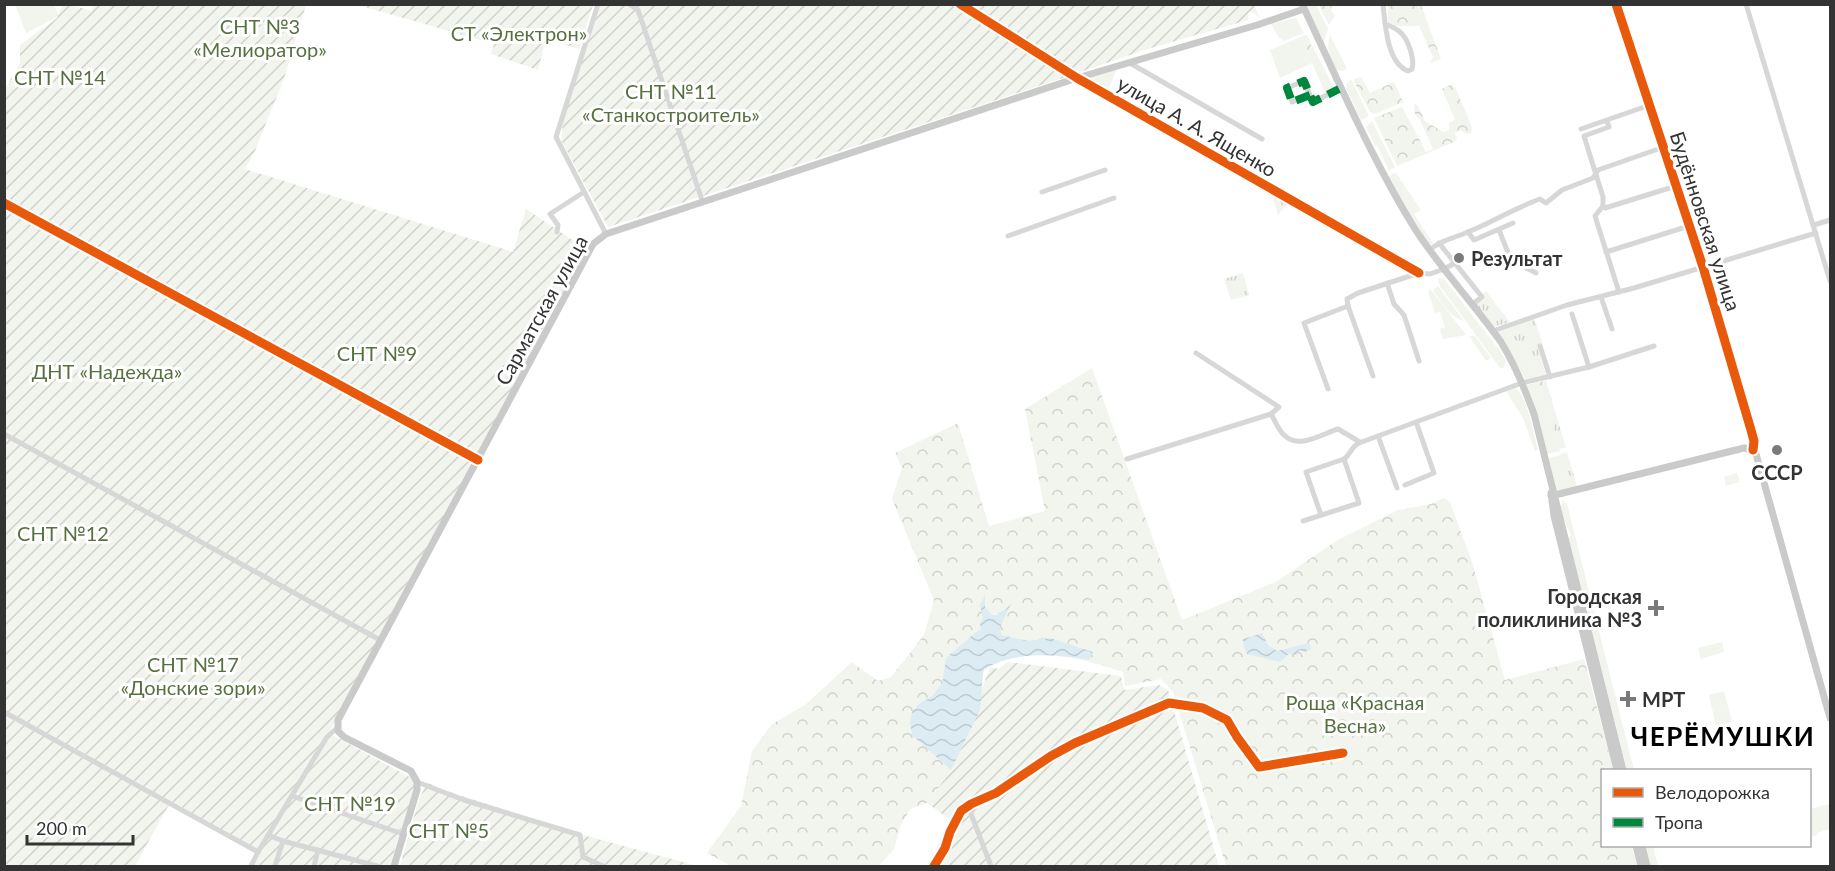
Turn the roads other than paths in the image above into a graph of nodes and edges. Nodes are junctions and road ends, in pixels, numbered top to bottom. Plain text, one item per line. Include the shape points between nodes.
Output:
1 (598, 4) edge
2 (629, 4) edge
3 (960, 4) edge
4 (1383, 4) edge
5 (1616, 4) edge
6 (1746, 4) edge
7 (1302, 7) edge
8 (1385, 24) junction
9 (1128, 62) junction
10 (1077, 78) junction
11 (1340, 89) junction
12 (1310, 95) junction
13 (1650, 105) junction
14 (1607, 121) junction
15 (1581, 129) dead end
16 (1262, 139) dead end
17 (1664, 147) junction
18 (1105, 170) dead end
19 (1595, 173) junction
20 (1383, 175) junction
21 (1676, 186) junction
22 (585, 192) junction
23 (1042, 192) dead end
24 (1114, 198) dead end
25 (702, 200) dead end
26 (4, 202) edge
27 (1603, 206) junction
28 (1830, 220) edge
29 (1513, 224) dead end
30 (1814, 225) junction
31 (1689, 226) junction
32 (1499, 230) junction
33 (557, 232) dead end
34 (1468, 232) junction
35 (1816, 233) junction
36 (606, 234) junction
37 (1008, 236) dead end
38 (1439, 243) junction
39 (1430, 250) junction
40 (1606, 252) junction
41 (1455, 263) junction
42 (1703, 267) junction
43 (1442, 269) junction
44 (1419, 273) junction
45 (1536, 273) dead end
46 (1830, 281) edge
47 (1388, 283) junction
48 (1619, 292) junction
49 (1601, 297) junction
50 (1348, 306) junction
51 (1475, 308) junction
52 (1572, 314) dead end
53 (1612, 329) dead end
54 (1492, 331) junction
55 (1540, 346) dead end
56 (1654, 346) dead end
57 (1196, 353) dead end
58 (1419, 361) dead end
59 (1588, 367) junction
60 (1373, 375) dead end
61 (1550, 377) junction
62 (1521, 383) junction
63 (1328, 389) dead end
64 (1271, 414) junction
65 (1416, 422) junction
66 (4, 434) edge
67 (1378, 436) junction
68 (1360, 442) junction
69 (1753, 450) junction
70 (1127, 459) dead end
71 (1344, 459) junction
72 (478, 460) junction
73 (1405, 485) dead end
74 (1396, 488) dead end
75 (1553, 495) junction
76 (1321, 515) junction
77 (1303, 521) dead end
78 (380, 640) junction
79 (4, 712) edge
80 (1830, 717) edge
81 (337, 728) junction
82 (1343, 753) dead end
83 (1617, 769) edge
84 (1622, 769) edge
85 (417, 782) junction
86 (292, 796) junction
87 (968, 806) junction
88 (403, 834) junction
89 (268, 835) junction
90 (283, 841) junction
91 (1636, 847) edge
92 (1642, 847) edge
93 (318, 850) junction
94 (258, 852) junction
95 (354, 864) edge
96 (251, 867) edge
97 (275, 867) edge
98 (314, 867) edge
99 (377, 867) edge
100 (394, 867) edge
101 (603, 867) edge
102 (934, 867) edge
103 (991, 867) edge
104 (1641, 867) edge
105 (1647, 867) edge

1 - 22 street via 556,137
2 - 25 street via 638,10
3 - 10 street, улица А. А. Ященко
4 - 8 street
5 - 13 street, Будённовская улица
6 - 30 street
7 - 9 main road, Сарматская улица via 1248,28
7 - 11 main road
7 - 20 main road
8 - 8 street via 1400,67 1412,69 1403,36
9 - 10 main road, Сарматская улица
9 - 16 street
10 - 36 main road, Сарматская улица
10 - 44 street, улица А. А. Ященко
11 - 12 street via 1313,102
11 - 20 main road
12 - 12 street via 1304,81 1287,88 1292,102
13 - 14 street
13 - 17 street, Будённовская улица
14 - 15 street
14 - 19 street via 1609,127 1584,136
17 - 19 street
17 - 21 street, Будённовская улица
18 - 23 street
19 - 27 street
19 - 34 street via 1593,178 1562,190 1546,202 1540,199 1520,206
20 - 39 main road
20 - 43 main road via 1415,233
21 - 27 street
21 - 31 street, Будённовская улица
22 - 33 street via 550,214 558,225
22 - 36 street
24 - 37 street
26 - 72 street
27 - 40 street via 1596,216
28 - 30 street
29 - 32 street
30 - 35 street
31 - 40 street
31 - 42 street, Будённовская улица
32 - 34 street via 1474,240
32 - 45 street via 1511,260
34 - 38 street
35 - 42 street
35 - 46 street
36 - 72 main road, Сарматская улица via 593,244
38 - 39 street
38 - 41 street
39 - 43 main road
40 - 48 street
41 - 43 street
41 - 51 street via 1482,297 1475,302
42 - 48 street
42 - 69 street, Будённовская улица via 1751,430
43 - 44 street
43 - 51 main road
43 - 62 main road via 1488,329
44 - 47 street
47 - 50 street via 1347,299
47 - 58 street via 1394,304 1404,315
48 - 49 street
49 - 53 street
49 - 54 street
50 - 60 street
50 - 63 street via 1304,322
51 - 54 main road
52 - 59 street
54 - 62 main road via 1510,357
55 - 61 street
56 - 59 street
57 - 64 street via 1279,407
59 - 61 street
61 - 62 street
62 - 65 street
62 - 75 main road via 1534,414
64 - 68 street via 1283,434 1293,441 1310,440 1338,429
64 - 70 street
65 - 67 street
65 - 73 street via 1434,473
66 - 78 street
67 - 68 street
67 - 74 street
68 - 71 street via 1353,445
69 - 75 main road via 1744,448
69 - 80 main road, Будённовская улица
71 - 76 street via 1359,503
71 - 76 street via 1305,472
72 - 78 main road, Сарматская улица
75 - 83 main road via 1554,516
75 - 84 main road
76 - 77 street
78 - 81 main road, Сарматская улица via 339,716
79 - 94 street
81 - 85 main road via 344,737 411,771
81 - 86 street via 327,737
82 - 87 street via 1259,766 1227,720 1203,708 1169,703 1075,743 996,793
85 - 88 main road
85 - 101 street via 580,835 583,857
86 - 88 street
86 - 89 street
87 - 102 street via 961,811
87 - 103 street
88 - 100 main road
89 - 90 street
89 - 94 street
90 - 93 street
90 - 97 street
91 - 104 main road
92 - 105 main road
93 - 95 street
93 - 98 street
94 - 96 street
95 - 99 street

